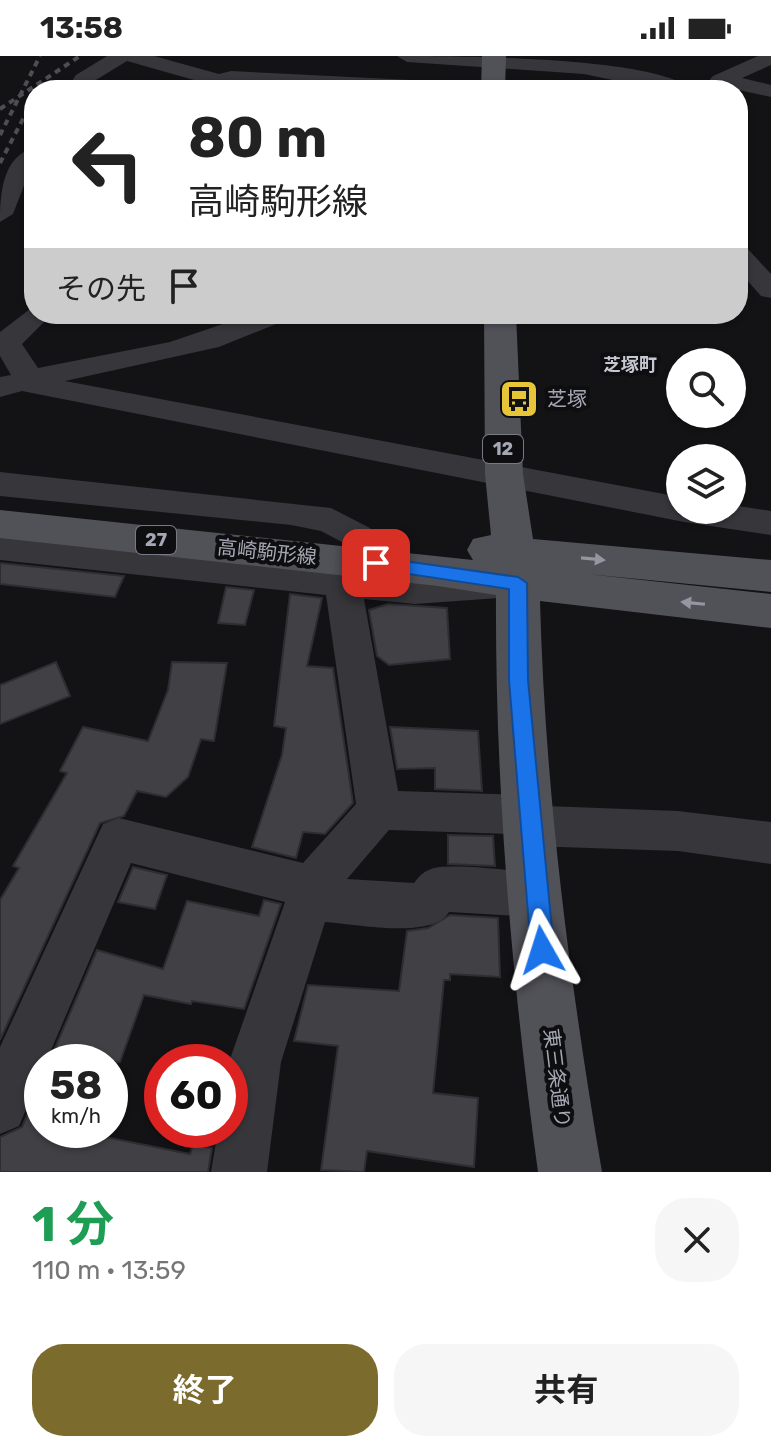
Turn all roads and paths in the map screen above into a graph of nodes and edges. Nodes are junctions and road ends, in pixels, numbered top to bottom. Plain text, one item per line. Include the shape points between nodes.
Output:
1 (122, 56) edge
2 (131, 56) edge
3 (407, 56) edge
4 (771, 58) edge
5 (494, 60) edge
6 (563, 62) edge
7 (343, 66) dead end
8 (82, 80) edge
9 (203, 80) edge
10 (226, 80) edge
11 (287, 80) edge
12 (327, 80) edge
13 (493, 80) edge
14 (656, 80) edge
15 (726, 80) edge
16 (748, 88) edge
17 (771, 91) edge
18 (24, 168) edge
19 (0, 214) edge
20 (748, 265) edge
21 (771, 290) edge
22 (27, 324) edge
23 (253, 324) edge
24 (500, 324) edge
25 (14, 383) edge
26 (504, 474) junction
27 (0, 484) edge
28 (0, 502) edge
29 (666, 507) edge
30 (746, 519) edge
31 (771, 523) edge
32 (0, 524) edge
33 (0, 547) edge
34 (348, 560) junction
35 (517, 568) junction
36 (771, 576) edge
37 (771, 611) edge
38 (379, 810) junction
39 (529, 820) junction
40 (771, 843) edge
41 (311, 893) junction
42 (537, 895) junction
43 (0, 1107) edge
44 (239, 1172) edge
45 (570, 1172) edge

1 - 8 street
2 - 9 street
3 - 5 street
4 - 15 street
5 - 6 street
5 - 13 main road
6 - 14 street
7 - 12 street
10 - 11 street
16 - 17 street
18 - 19 street
20 - 21 street
22 - 25 street via 6,342
23 - 25 street via 142,359
24 - 26 main road, 東三条通り / 12
25 - 26 street
26 - 29 street
26 - 35 main road, 東三条通り / 12
27 - 34 street via 331,520
28 - 34 main road, 高崎駒形線 / 27
30 - 31 street
32 - 34 main road, 高崎駒形線 / 27
33 - 34 street
34 - 35 main road, 高崎駒形線 / 27
34 - 38 street
35 -> 36 main road, 高崎駒形線 / 27
37 -> 35 main road, 高崎駒形線 / 27
35 - 39 main road, 東三条通り / 12
38 - 39 street
38 - 41 street via 341,850
39 - 40 street
39 - 42 main road, 東三条通り / 12
41 - 42 street via 426,906 437,889
41 - 43 street via 119,839
41 - 44 street via 255,1062
42 - 45 main road, 東三条通り / 12

